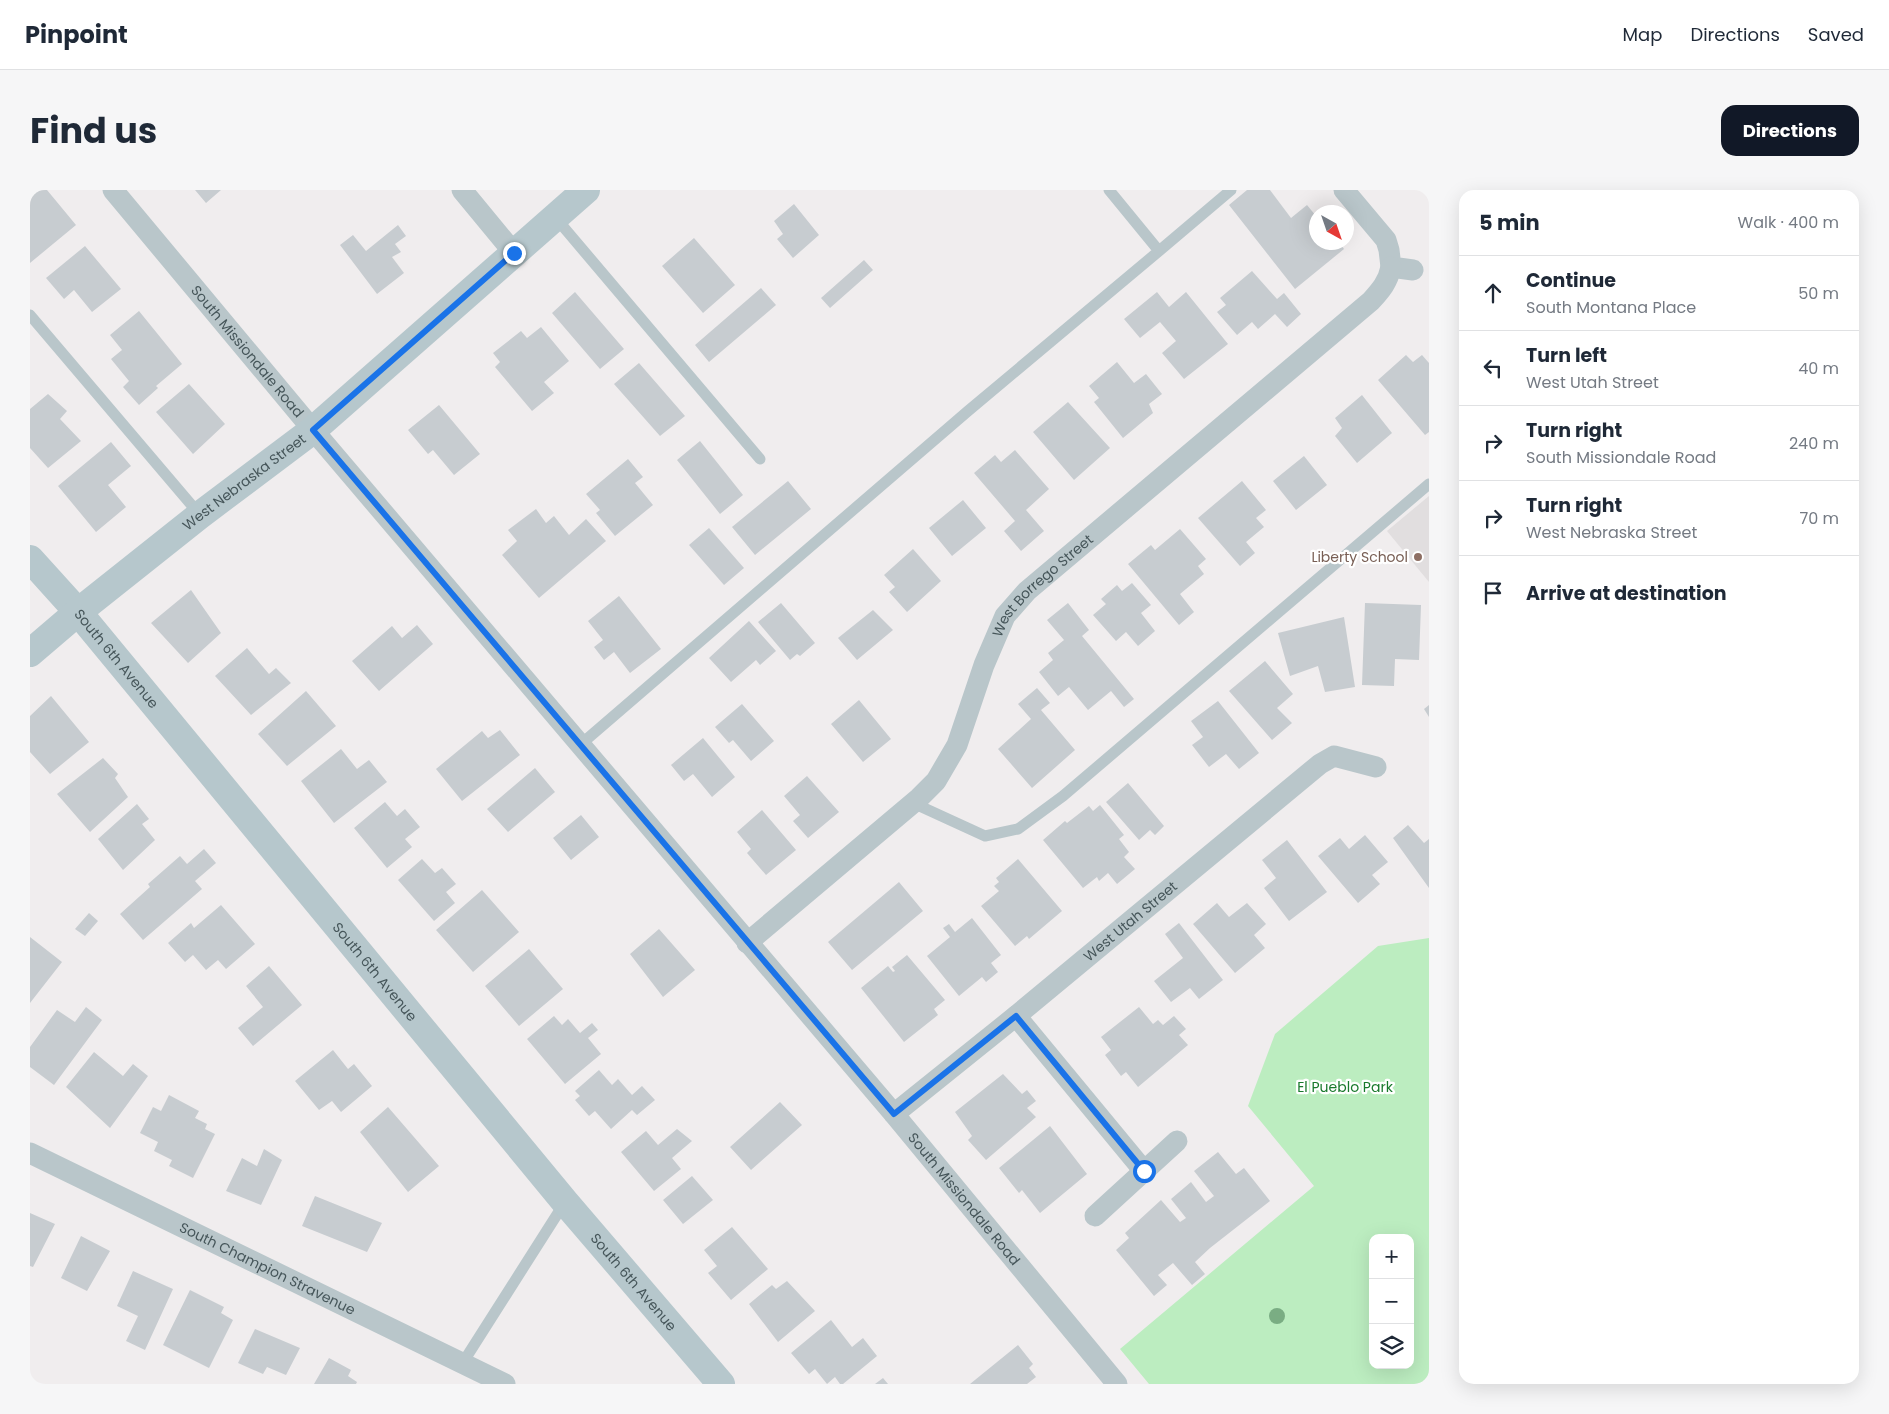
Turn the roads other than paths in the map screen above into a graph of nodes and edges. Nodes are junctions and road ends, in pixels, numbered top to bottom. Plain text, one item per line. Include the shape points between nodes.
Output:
1 (113, 190) edge
2 (462, 190) edge
3 (586, 190) edge
4 (1109, 190) edge
5 (1231, 190) edge
6 (1344, 190) edge
7 (555, 217) junction
8 (1160, 250) junction
9 (514, 253) junction
10 (1391, 267) junction
11 (1413, 270) dead end
12 (30, 315) edge
13 (313, 430) junction
14 (760, 459) dead end
15 (1429, 484) edge
16 (200, 515) junction
17 (30, 559) edge
18 (78, 612) junction
19 (30, 653) edge
20 (580, 745) junction
21 (1376, 767) dead end
22 (913, 804) junction
23 (747, 943) junction
24 (1016, 1016) junction
25 (894, 1114) junction
26 (1177, 1142) dead end
27 (30, 1152) edge
28 (1144, 1171) junction
29 (565, 1202) junction
30 (1095, 1216) dead end
31 (462, 1364) junction
32 (505, 1384) edge
33 (721, 1384) edge
34 (1117, 1384) edge

1 - 13 street, South Missiondale Road
2 - 9 street
3 - 7 street, West Nebraska Street
4 - 8 lane
5 - 8 lane
6 - 10 street via 1386,240
7 - 9 street, West Nebraska Street
7 - 14 lane
8 - 20 lane
9 - 13 street, West Nebraska Street
10 - 11 street
10 - 22 street, West Borrego Street via 1389,278 1371,301 1027,590 1005,616 984,665 957,745 936,781
12 - 16 lane
13 - 16 street, West Nebraska Street
13 - 20 street, South Missiondale Road
15 - 22 lane via 1063,796 1018,829 985,836
16 - 18 street, West Nebraska Street
17 - 18 street, South 6th Avenue
18 - 19 street, West Nebraska Street
18 - 29 street, South 6th Avenue
20 - 23 street, South Missiondale Road
21 - 24 street, West Utah Street via 1334,756 1320,764
22 - 23 street, West Borrego Street
23 - 25 street, South Missiondale Road
24 - 25 street, West Utah Street
24 - 28 street
25 - 34 street, South Missiondale Road
26 - 28 street
27 - 31 street, South Champion Stravenue
28 - 30 street
29 - 31 lane
29 - 33 street, South 6th Avenue
31 - 32 street, South Champion Stravenue

